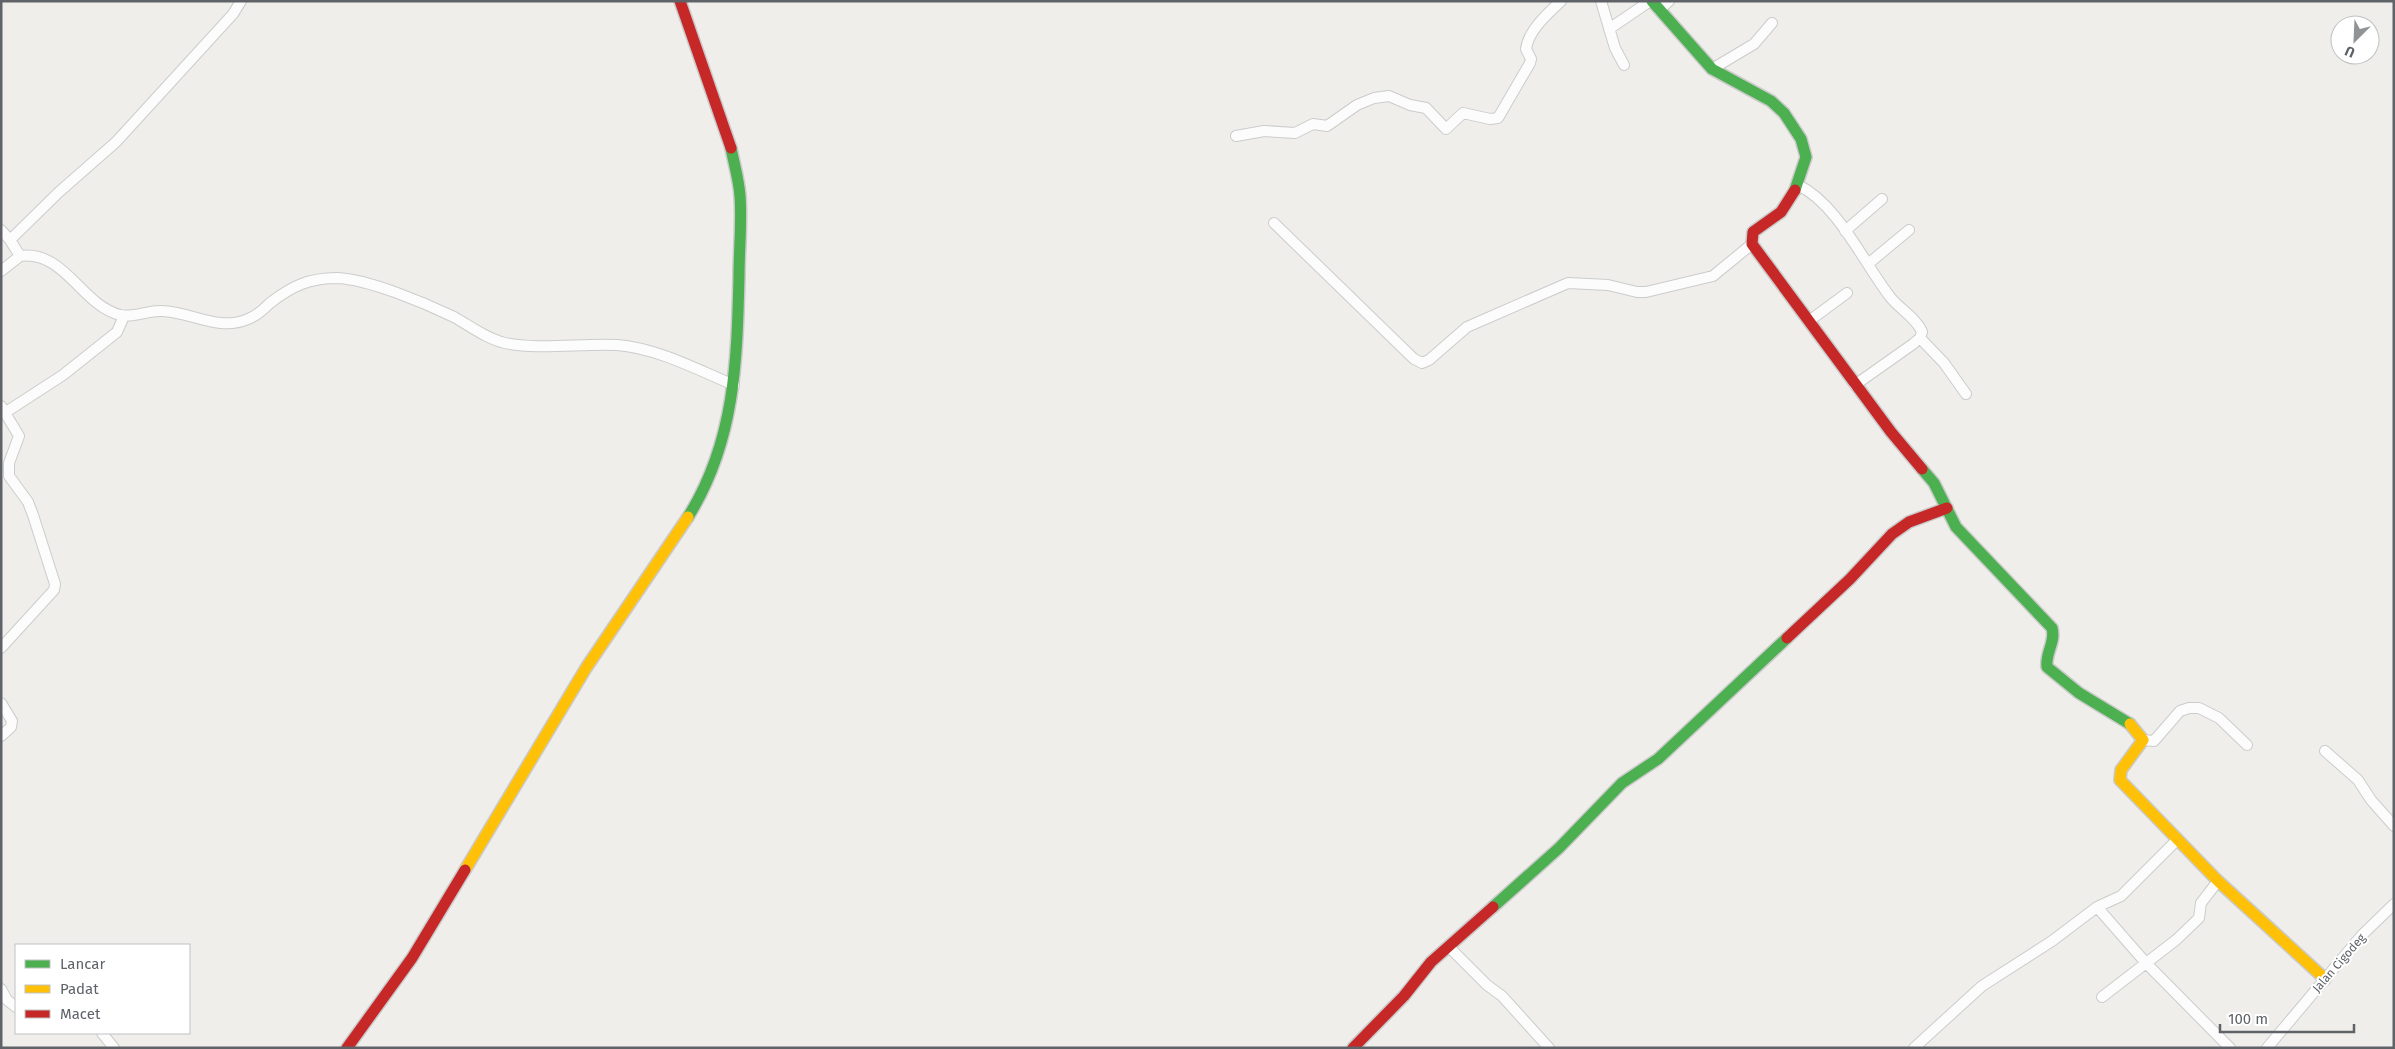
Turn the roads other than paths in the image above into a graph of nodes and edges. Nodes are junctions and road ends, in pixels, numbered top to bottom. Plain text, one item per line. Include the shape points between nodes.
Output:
1 (240, 1) edge
2 (680, 1) edge
3 (1561, 1) edge
4 (1601, 1) edge
5 (1670, 1) edge
6 (1654, 4) edge
7 (1772, 23) dead end
8 (1609, 29) junction
9 (1624, 65) dead end
10 (1712, 69) junction
11 (1236, 136) dead end
12 (1798, 185) junction
13 (1882, 199) dead end
14 (1274, 223) dead end
15 (1, 230) edge
16 (1909, 230) dead end
17 (1845, 231) junction
18 (10, 240) junction
19 (1752, 244) junction
20 (20, 256) junction
21 (1868, 264) junction
22 (1, 271) edge
23 (1847, 293) dead end
24 (124, 316) junction
25 (1809, 321) junction
26 (1920, 338) junction
27 (1856, 384) junction
28 (734, 385) junction
29 (1966, 394) dead end
30 (4, 409) edge
31 (1947, 508) junction
32 (1, 648) edge
33 (1, 703) edge
34 (1, 736) edge
35 (2143, 740) junction
36 (2247, 745) dead end
37 (2325, 751) dead end
38 (2394, 826) edge
39 (2176, 840) junction
40 (2218, 881) junction
41 (2394, 904) edge
42 (2097, 907) junction
43 (1449, 947) junction
44 (2146, 963) junction
45 (2325, 979) junction
46 (1, 989) edge
47 (2102, 998) dead end
48 (15, 1006) edge
49 (103, 1034) edge
50 (114, 1048) edge
51 (347, 1048) edge
52 (1353, 1048) edge
53 (1549, 1048) edge
54 (1914, 1048) edge
55 (2230, 1048) edge
56 (2267, 1048) edge

1 - 18 street via 233,14 116,142
2 - 28 street via 737,172 740,226
3 - 11 street via 1540,22 1529,40 1526,50 1530,63 1498,118 1490,120 1462,113 1446,129 1426,108 1382,97 1357,105 1327,126 1313,124 1295,133 1264,131
4 - 8 street
5 - 6 street
6 - 8 street
6 - 10 street
7 - 10 street via 1754,44
8 - 9 street
10 - 12 street via 1758,92 1784,113 1805,151 1805,167
12 - 17 street via 1825,205
12 - 19 street via 1781,212 1753,232
13 - 17 street
14 - 19 street via 1414,359 1422,363 1468,327 1568,283 1608,285 1641,293 1713,276
15 - 18 street
16 - 21 street
17 - 21 street
18 - 20 street
19 - 25 street
20 - 22 street
20 - 24 street via 32,256 52,263 103,306
21 - 26 street via 1892,299 1921,329
23 - 25 street
24 - 28 street via 164,311 216,324 240,321 257,314 300,282 339,278 411,299 503,342 620,346 662,357
24 - 30 street via 117,332 63,374
25 - 27 street
26 - 27 street
26 - 29 street via 1944,363
27 - 31 street via 1934,483
28 - 51 street via 722,445 712,473 690,515 586,668 412,958
30 - 32 street via 19,436 9,463 9,476 34,515 55,587
31 - 35 street via 1964,536 2052,628 2054,637 2047,666 2078,693 2129,723
31 - 43 street via 1909,522 1892,534 1850,579 1658,759 1622,783 1559,848
33 - 34 street via 12,721 11,727
35 - 36 street via 2154,741 2180,711 2199,708 2219,718
35 - 39 street via 2121,770 2120,780
37 - 38 street via 2358,780
39 - 40 street
39 - 42 street via 2120,896
40 - 44 street via 2201,903 2199,918
40 - 45 street
41 - 45 street, Jalan Cigodeg via 2362,935
42 - 44 street
42 - 54 street via 2052,941 1982,986
43 - 52 street via 1431,962 1404,996
43 - 53 street via 1502,996
44 - 47 street
44 - 55 street
45 - 56 street, Jalan Cigodeg
46 - 48 street
49 - 50 street

